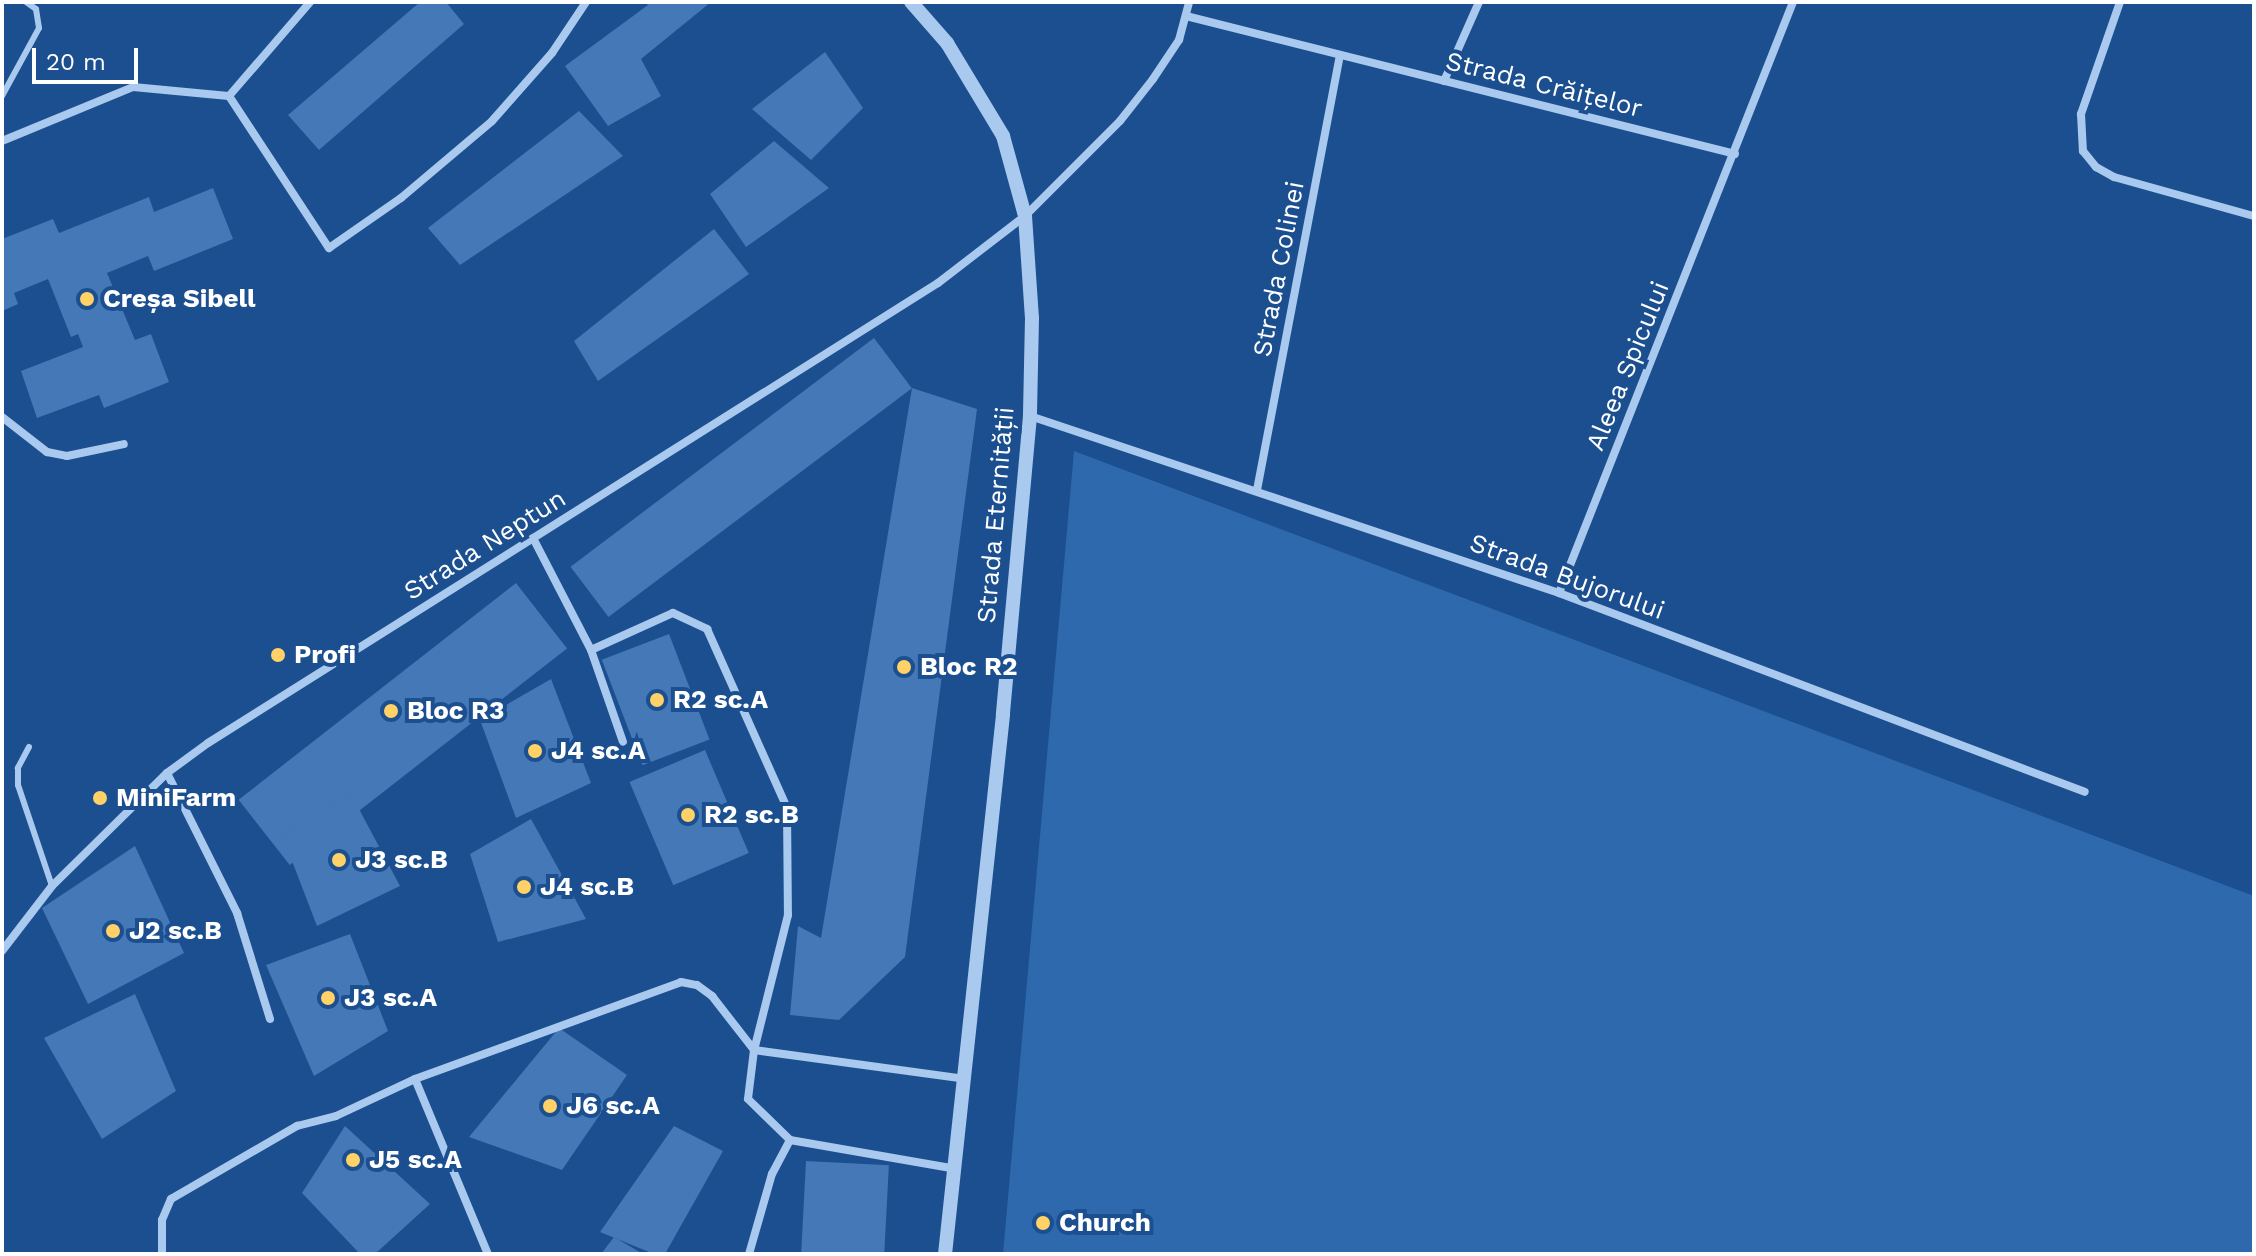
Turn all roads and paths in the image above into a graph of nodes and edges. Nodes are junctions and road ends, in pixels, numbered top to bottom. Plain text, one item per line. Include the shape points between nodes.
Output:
1 (26, 2) edge
2 (310, 2) edge
3 (586, 2) edge
4 (911, 2) edge
5 (1189, 2) edge
6 (1479, 2) edge
7 (1793, 2) edge
8 (2120, 2) edge
9 (1186, 16) junction
10 (1340, 55) junction
11 (1444, 81) junction
12 (2, 96) edge
13 (229, 96) junction
14 (2, 141) edge
15 (1735, 154) junction
16 (1025, 216) junction
17 (2254, 216) edge
18 (1030, 416) junction
19 (2, 417) edge
20 (124, 444) dead end
21 (1257, 490) junction
22 (533, 538) junction
23 (1559, 593) junction
24 (591, 650) junction
25 (623, 742) dead end
26 (29, 747) dead end
27 (167, 773) junction
28 (2085, 792) dead end
29 (52, 886) junction
30 (2, 951) edge
31 (270, 1019) dead end
32 (754, 1050) junction
33 (415, 1079) junction
34 (965, 1079) junction
35 (790, 1140) junction
36 (956, 1169) junction
37 (162, 1254) edge
38 (488, 1254) edge
39 (749, 1254) edge
40 (945, 1254) edge

1 - 12 lane via 36,9 39,28
2 - 13 street
3 - 13 street via 552,53 492,121 401,198 329,248
4 - 16 street, Strada Eternității via 947,43 1003,136
5 - 9 street, Strada Neptun
6 - 11 street
7 - 15 street
8 - 17 street via 2081,114 2083,151 2114,177
9 - 10 street, Strada Crăițelor
9 - 16 street, Strada Neptun via 1179,40 1120,121
10 - 11 street, Strada Crăițelor
10 - 21 street, Strada Colinei
11 - 15 street, Strada Crăițelor
13 - 14 street via 133,87
15 - 23 street, Aleea Spicului
16 - 18 street, Strada Eternității via 1032,318
16 - 22 street, Strada Neptun via 938,283
18 - 21 street, Strada Bujorului
18 - 34 street, Strada Eternității
19 - 20 street via 47,452 67,456
21 - 23 street, Strada Bujorului
22 - 24 street
22 - 27 street, Strada Neptun
23 - 28 street, Strada Bujorului
24 - 25 street
24 - 32 street via 673,613 707,629 787,808 788,915
26 - 29 lane via 18,768 18,785
27 - 29 street, Strada Neptun
27 - 31 street via 237,913
29 - 30 street, Strada Neptun
32 - 33 street via 712,996 681,982
32 - 34 street
32 - 35 street via 748,1099
33 - 37 street via 336,1116 297,1126 187,1187 171,1199 162,1220
33 - 38 street
34 - 36 street, Strada Eternității
35 - 36 street
35 - 39 street via 772,1174
36 - 40 street, Strada Eternității

